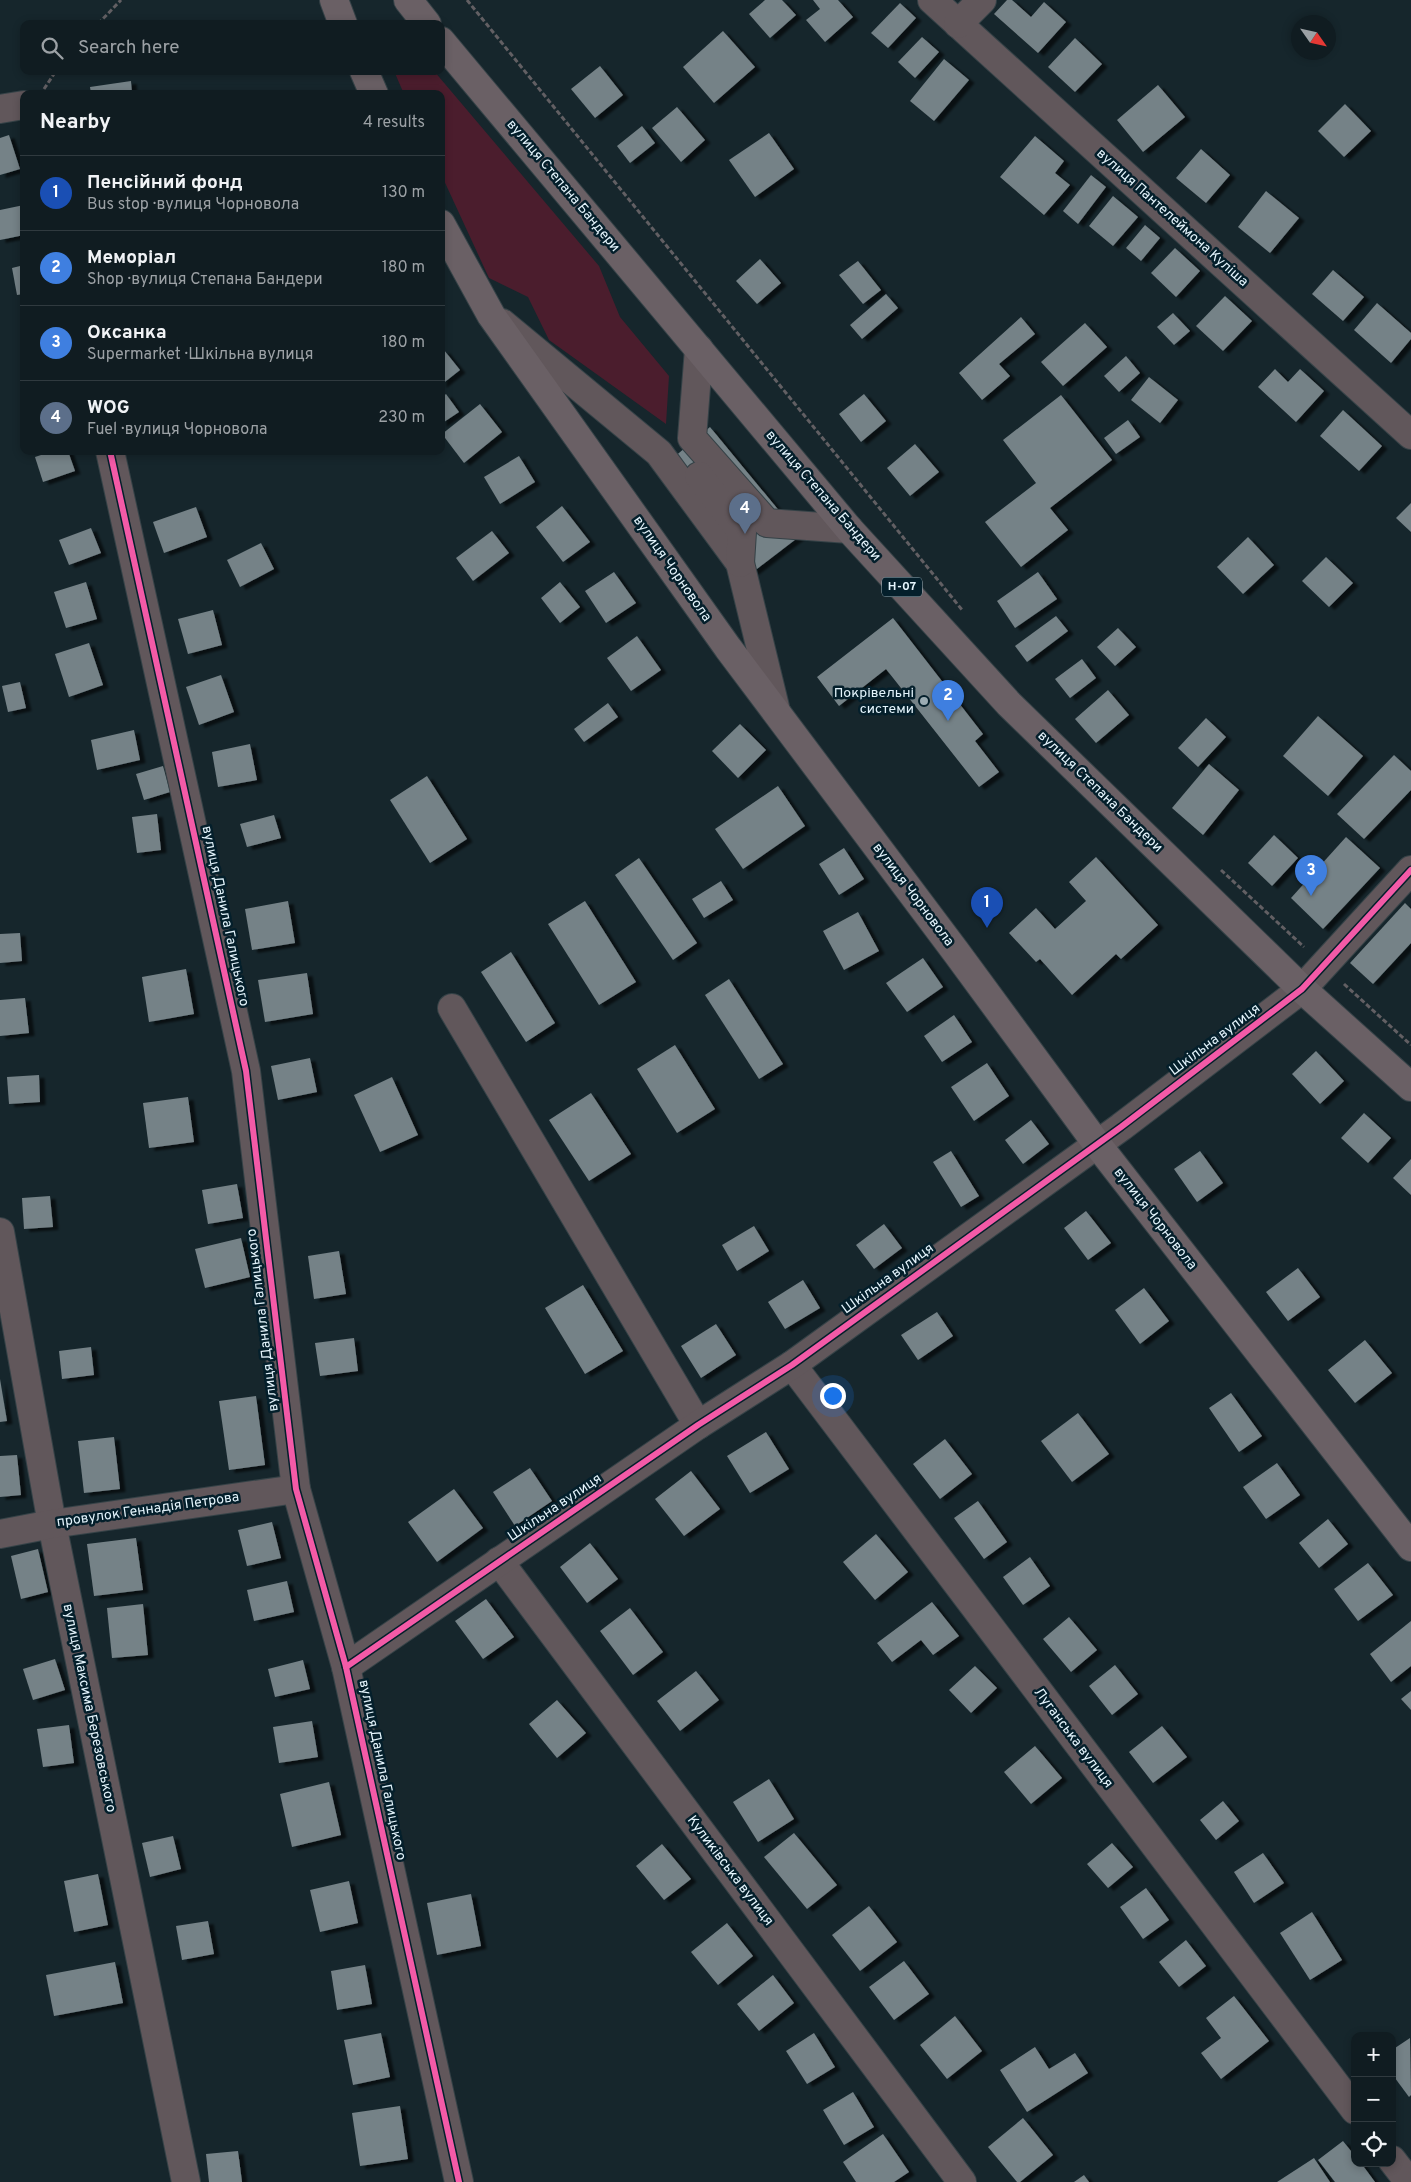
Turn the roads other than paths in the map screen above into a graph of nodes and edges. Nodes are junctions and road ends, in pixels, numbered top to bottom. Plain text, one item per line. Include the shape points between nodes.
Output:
1 (408, 0) edge
2 (932, 0) edge
3 (982, 0) edge
4 (424, 20) edge
5 (958, 24) junction
6 (445, 47) edge
7 (366, 75) edge
8 (372, 90) edge
9 (20, 106) edge
10 (0, 109) edge
11 (445, 231) edge
12 (491, 314) junction
13 (699, 349) junction
14 (1411, 435) edge
15 (111, 455) edge
16 (849, 529) junction
17 (776, 711) junction
18 (1411, 870) edge
19 (1302, 989) junction
20 (452, 1008) dead end
21 (1411, 1087) edge
22 (1096, 1144) junction
23 (0, 1232) edge
24 (792, 1365) junction
25 (698, 1425) junction
26 (296, 1489) junction
27 (52, 1524) junction
28 (0, 1534) edge
29 (1411, 1547) edge
30 (499, 1561) junction
31 (346, 1667) junction
32 (1351, 2105) edge
33 (1396, 2165) edge
34 (186, 2182) edge
35 (459, 2182) edge
36 (962, 2182) edge
37 (1409, 2182) edge

1 - 4 main road
2 - 5 street, вулиця Пантелеймона Куліша
3 - 5 street
5 - 14 street, вулиця Пантелеймона Куліша
6 - 13 main road, вулиця Степана Бандери / Н-07
7 - 8 main road
9 - 10 street
11 - 12 main road, вулиця Чорновола
12 - 17 main road, вулиця Чорновола
12 - 17 street via 658,453 740,563
13 - 16 main road, вулиця Степана Бандери / Н-07
13 - 16 street via 692,438 767,523
15 - 26 street, вулиця Данила Галицького via 246,1071
16 - 19 main road, вулиця Степана Бандери / Н-07 via 1009,704
17 - 22 main road, вулиця Чорновола
18 - 19 street, Шкільна вулиця
19 - 21 main road, вулиця Степана Бандери / Н-07
19 - 22 street, Шкільна вулиця
20 - 25 street
22 - 24 street, Шкільна вулиця
22 - 29 main road, вулиця Чорновола
23 - 27 street, вулиця Максима Березовського
24 - 25 street, Шкільна вулиця
24 - 32 street, Луганська вулиця
25 - 30 street, Шкільна вулиця
26 - 27 street, провулок Геннадія Петрова
26 - 31 street, вулиця Данила Галицького
27 - 28 street, провулок Геннадія Петрова
27 - 34 street, вулиця Максима Березовського
30 - 31 street, Шкільна вулиця
30 - 36 street, Куликівська вулиця
31 - 35 street, вулиця Данила Галицького
33 - 37 street

